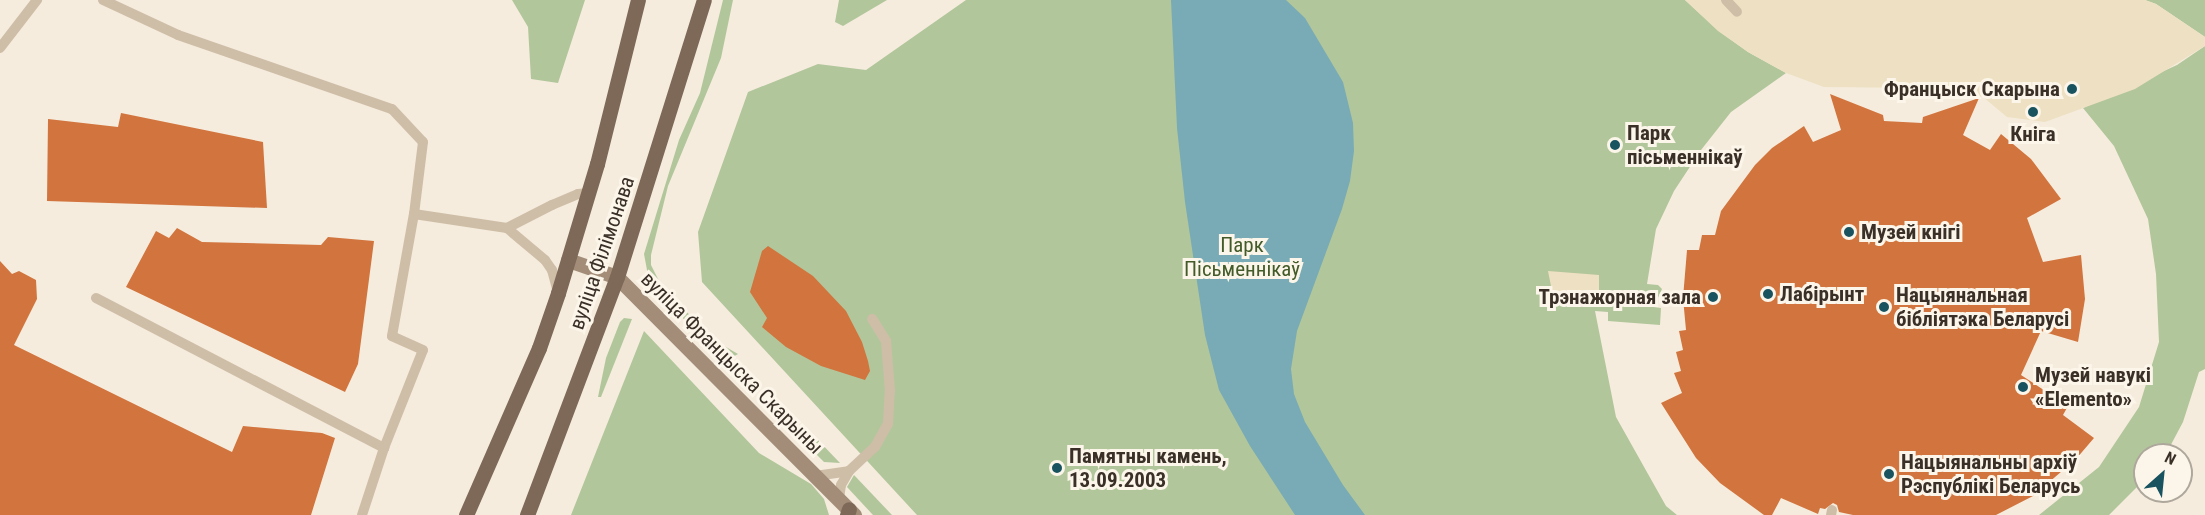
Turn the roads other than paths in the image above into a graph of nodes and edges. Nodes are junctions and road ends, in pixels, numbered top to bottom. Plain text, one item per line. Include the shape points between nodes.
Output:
1 (37, 0) edge
2 (103, 0) edge
3 (638, 0) edge
4 (704, 0) edge
5 (1726, 0) edge
6 (1737, 12) dead end
7 (0, 48) edge
8 (588, 193) junction
9 (414, 214) junction
10 (507, 228) junction
11 (568, 260) junction
12 (617, 277) junction
13 (558, 293) junction
14 (96, 298) dead end
15 (872, 319) dead end
16 (384, 448) junction
17 (849, 471) junction
18 (815, 476) junction
19 (847, 510) edge
20 (362, 515) edge
21 (466, 515) edge
22 (527, 515) edge

1 - 7 lane
2 - 9 lane via 178,36 392,109 423,142
3 - 8 main road, вуліца Філімонава
4 - 12 main road, вуліца Філімонава
5 - 6 lane
8 - 10 lane via 578,194
8 - 11 main road, вуліца Філімонава
9 - 10 lane
9 - 16 lane via 392,336 423,350
10 - 13 lane via 545,260
11 - 12 main road, вуліца Францыска Скарыны
11 - 13 main road, вуліца Філімонава
12 - 18 main road, вуліца Францыска Скарыны
12 - 22 main road, вуліца Філімонава
13 - 21 main road, вуліца Філімонава via 539,348
14 - 16 lane
15 - 17 lane via 886,342 889,417 880,440
16 - 20 lane
17 - 18 lane
17 - 19 lane via 841,485
18 - 19 main road, вуліца Францыска Скарыны

